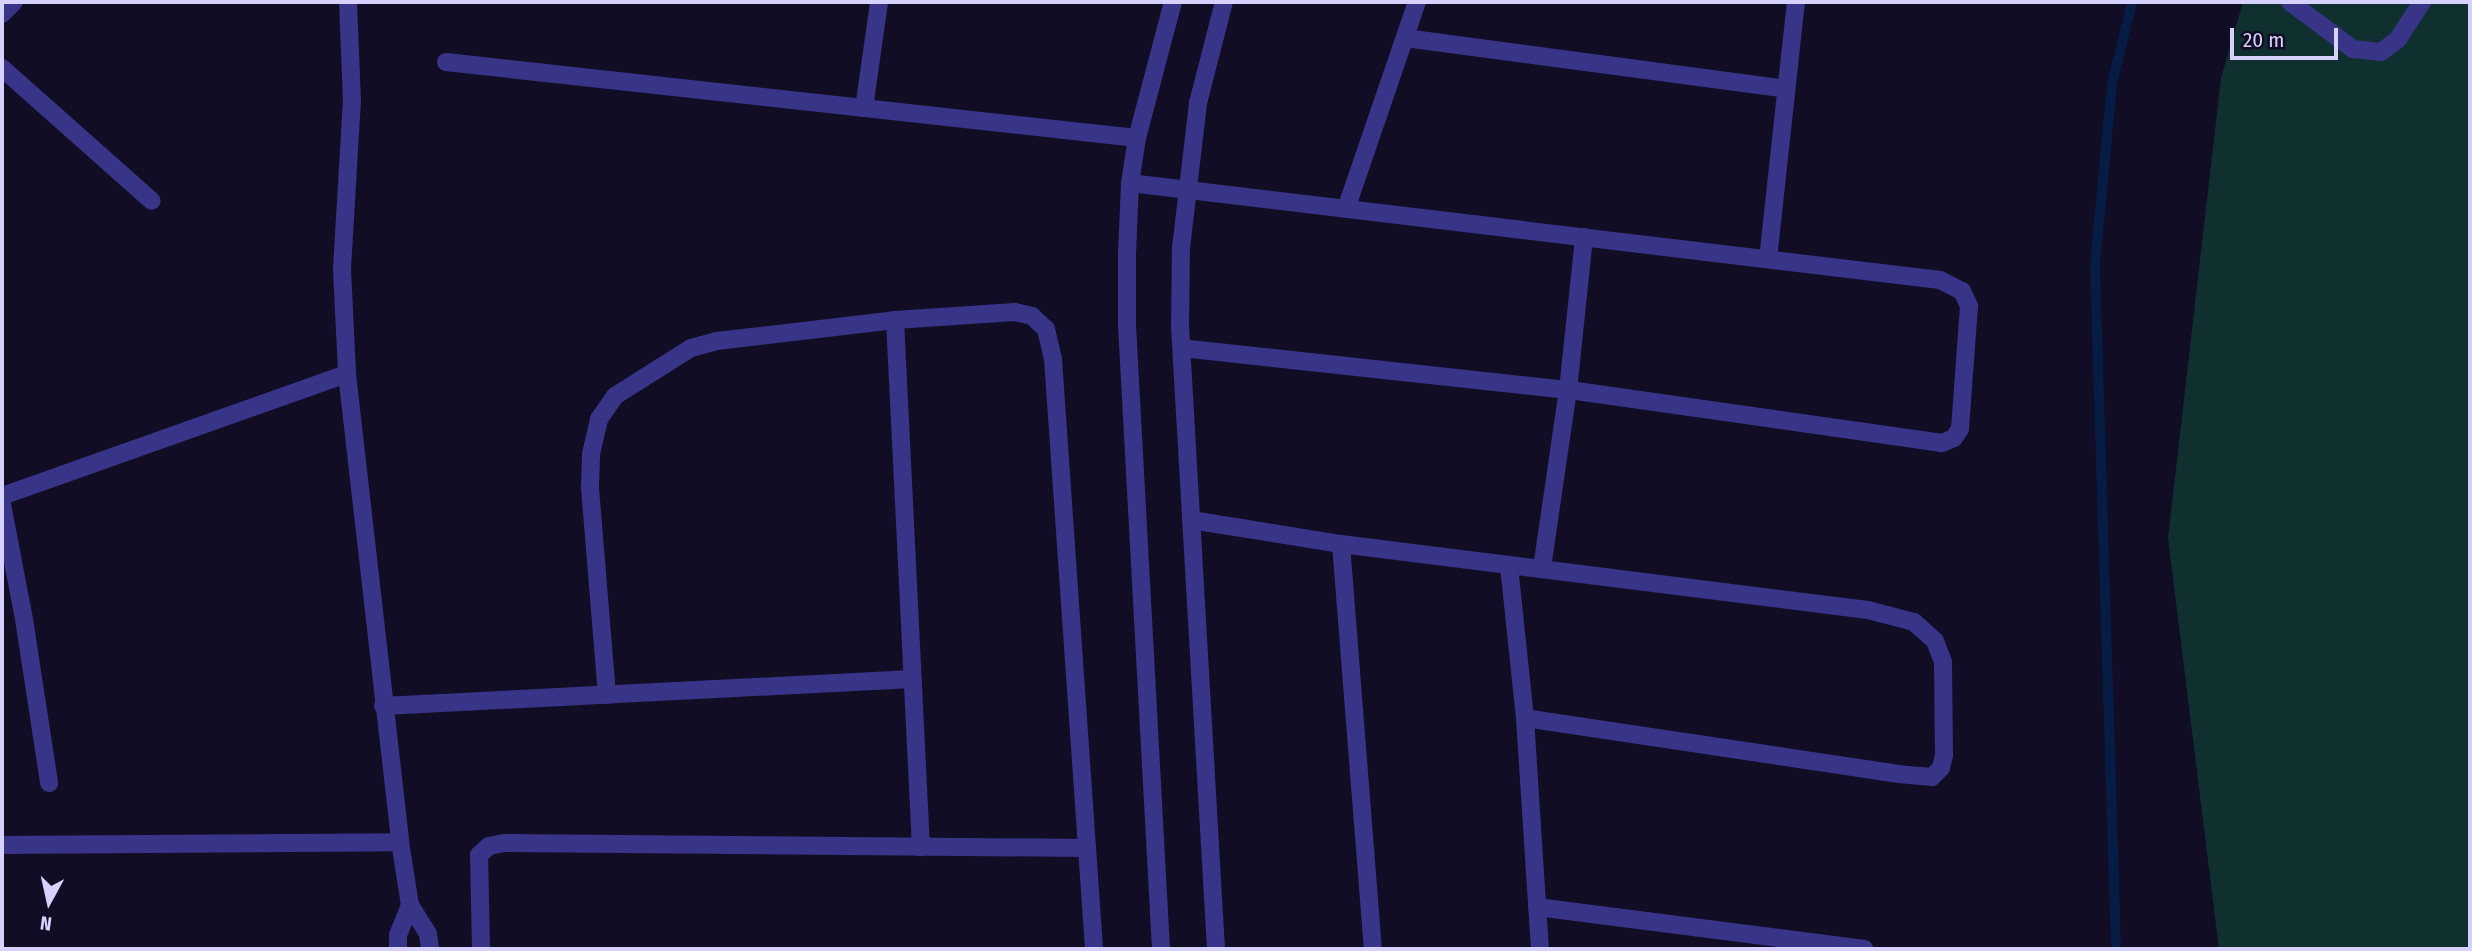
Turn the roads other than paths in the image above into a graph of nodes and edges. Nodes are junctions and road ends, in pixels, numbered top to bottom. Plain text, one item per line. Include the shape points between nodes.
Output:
1 (14, 2) edge
2 (348, 2) edge
3 (878, 2) edge
4 (1173, 2) edge
5 (1224, 2) edge
6 (1418, 2) edge
7 (1796, 2) edge
8 (2290, 2) edge
9 (2422, 2) edge
10 (2, 13) edge
11 (1405, 37) junction
12 (446, 62) dead end
13 (2, 68) edge
14 (1786, 89) junction
15 (864, 108) junction
16 (1137, 138) junction
17 (1130, 183) junction
18 (1188, 189) junction
19 (152, 201) dead end
20 (1346, 209) junction
21 (1584, 237) junction
22 (1768, 259) junction
23 (895, 320) junction
24 (1182, 348) junction
25 (347, 374) junction
26 (1568, 390) junction
27 (2, 496) edge
28 (2, 504) edge
29 (1191, 520) junction
30 (1341, 544) junction
31 (1509, 566) junction
32 (1542, 568) junction
33 (912, 679) junction
34 (607, 695) junction
35 (383, 706) junction
36 (1525, 718) junction
37 (49, 783) dead end
38 (400, 842) junction
39 (2, 845) edge
40 (921, 847) junction
41 (1087, 848) junction
42 (410, 905) junction
43 (1538, 907) junction
44 (398, 949) edge
45 (430, 949) edge
46 (481, 949) edge
47 (1094, 949) edge
48 (1161, 949) edge
49 (1216, 949) edge
50 (1373, 949) edge
51 (1540, 949) edge
52 (1864, 949) edge

1 - 10 street
2 - 25 street via 350,159 342,270
3 - 15 street
4 - 16 street
5 - 18 street via 1199,103
6 - 11 street
7 - 14 street
8 - 9 street via 2353,49 2381,52 2398,39
11 - 14 street
11 - 20 street
12 - 15 street
13 - 19 street
14 - 22 street
15 - 16 street
16 - 17 street
17 - 18 street
17 - 48 street via 1127,326
18 - 20 street
18 - 24 street via 1181,247
20 - 21 street
21 - 22 street
21 - 26 street
22 - 26 street via 1940,280 1962,291 1969,306 1960,429 1954,438 1942,443
23 - 33 street
23 - 34 street via 691,348 615,396 599,419 590,486
23 - 41 street via 1015,312 1032,316 1046,329 1053,359
24 - 26 street
24 - 29 street
25 - 27 street
25 - 35 street
26 - 32 street
28 - 37 street
29 - 30 street
29 - 49 street
30 - 31 street
30 - 50 street
31 - 32 street
31 - 36 street
32 - 36 street via 1868,610 1914,622 1935,641 1943,662 1944,755 1941,768 1932,777 1899,775
33 - 34 street
33 - 40 street
34 - 35 street
35 - 38 street
36 - 43 street
38 - 39 street
38 - 42 street
40 - 41 street
40 - 46 street via 489,846 479,855
41 - 47 street
42 - 44 street via 398,935
42 - 45 street via 428,934
43 - 51 street
43 - 52 street

